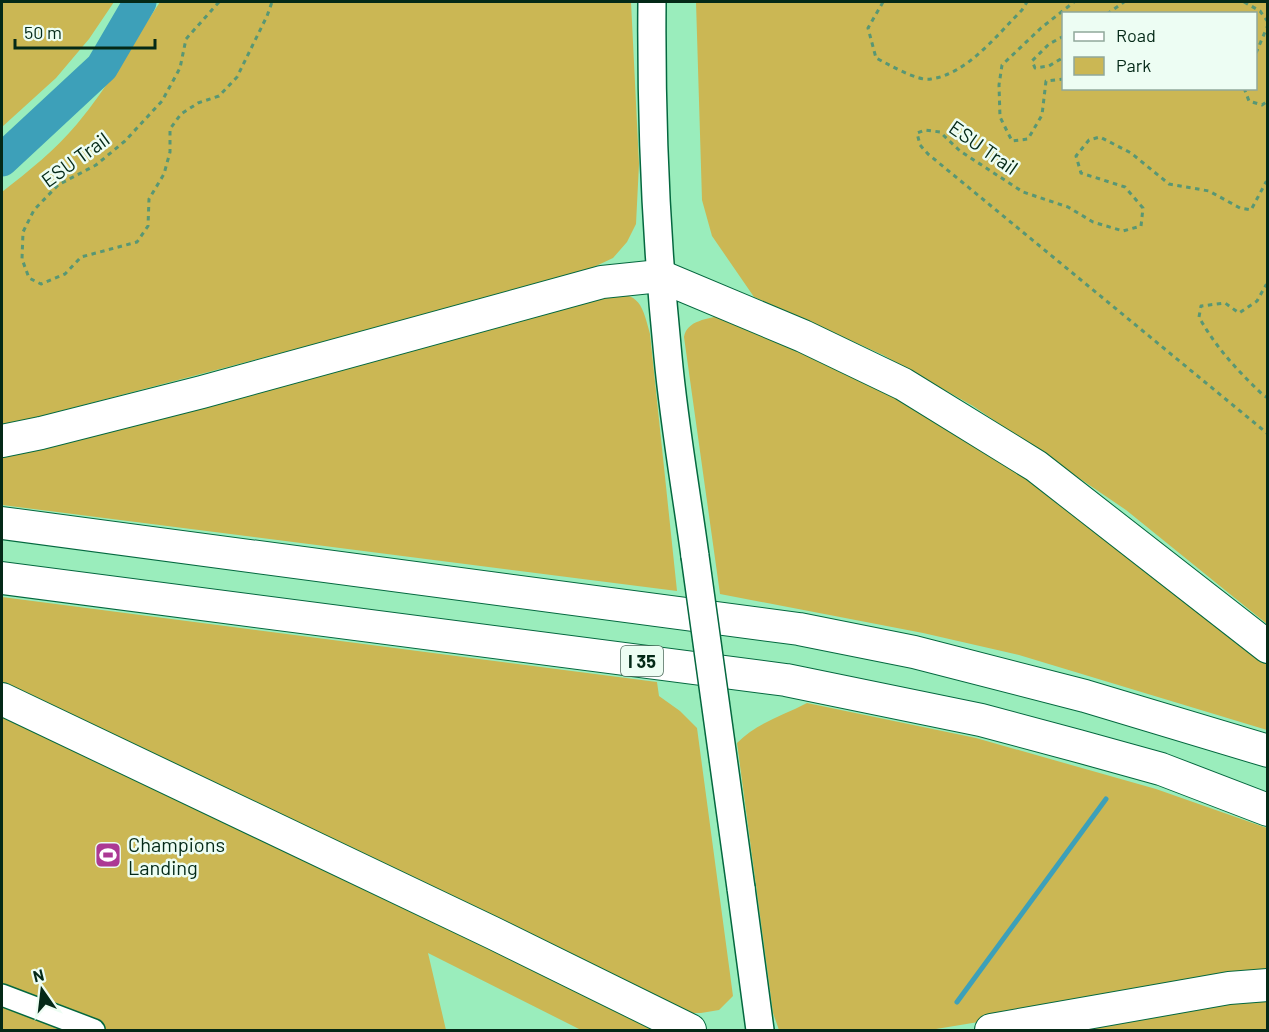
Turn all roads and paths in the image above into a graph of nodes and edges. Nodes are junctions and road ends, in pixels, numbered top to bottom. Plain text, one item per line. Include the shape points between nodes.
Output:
1 (219, 2) edge
2 (272, 2) edge
3 (652, 2) edge
4 (883, 2) edge
5 (1027, 2) edge
6 (1074, 2) edge
7 (1124, 2) edge
8 (1244, 2) edge
9 (1110, 12) edge
10 (1268, 23) edge
11 (1062, 37) edge
12 (1257, 50) edge
13 (1062, 58) edge
14 (1062, 79) edge
15 (1245, 90) edge
16 (1268, 101) edge
17 (1268, 182) edge
18 (660, 276) junction
19 (1268, 285) edge
20 (1268, 398) edge
21 (1268, 434) edge
22 (2, 441) edge
23 (2, 523) edge
24 (2, 578) edge
25 (1268, 647) edge
26 (2, 699) edge
27 (1268, 751) edge
28 (1268, 810) edge
29 (1268, 985) edge
30 (2, 995) edge
31 (94, 1030) edge
32 (690, 1030) edge
33 (760, 1030) edge
34 (991, 1030) edge

1 - 2 path, ESU Trail via 186,39 180,68 162,100 125,141 96,165 58,185 34,210 23,232 22,259 29,278 41,284 65,274 81,257 137,242 148,226 149,199 164,174 170,152 170,129 181,114 219,96 237,77
3 - 18 main road via 651,83
4 - 5 path via 868,28 876,58 901,72 930,80 963,68
6 - 14 path, ESU Trail via 1002,65 1000,117 1012,141 1028,139 1042,115 1046,81
7 - 9 path
8 - 10 path via 1260,10
10 - 12 path
11 - 13 path via 1032,61 1035,68
15 - 16 path via 1249,101 1262,105
17 - 21 path, ESU Trail via 1251,210 1240,208 1209,191 1169,184 1131,153 1100,137 1089,140 1076,156 1081,173 1125,187 1143,208 1141,226 1124,231 1023,192 960,152 940,132 917,133 928,154
18 - 22 highway via 602,282 202,392
18 - 25 highway via 804,336 912,389 1036,466
18 - 33 main road, bridge via 668,360
19 - 20 path via 1257,301 1239,313 1225,303 1201,306 1199,317 1233,366
23 - 27 highway via 799,629 914,652 1051,687
24 - 28 highway, I 35 via 786,680 981,720 1056,740 1161,769
26 - 32 highway
29 - 34 highway via 1229,988
30 - 31 lane

